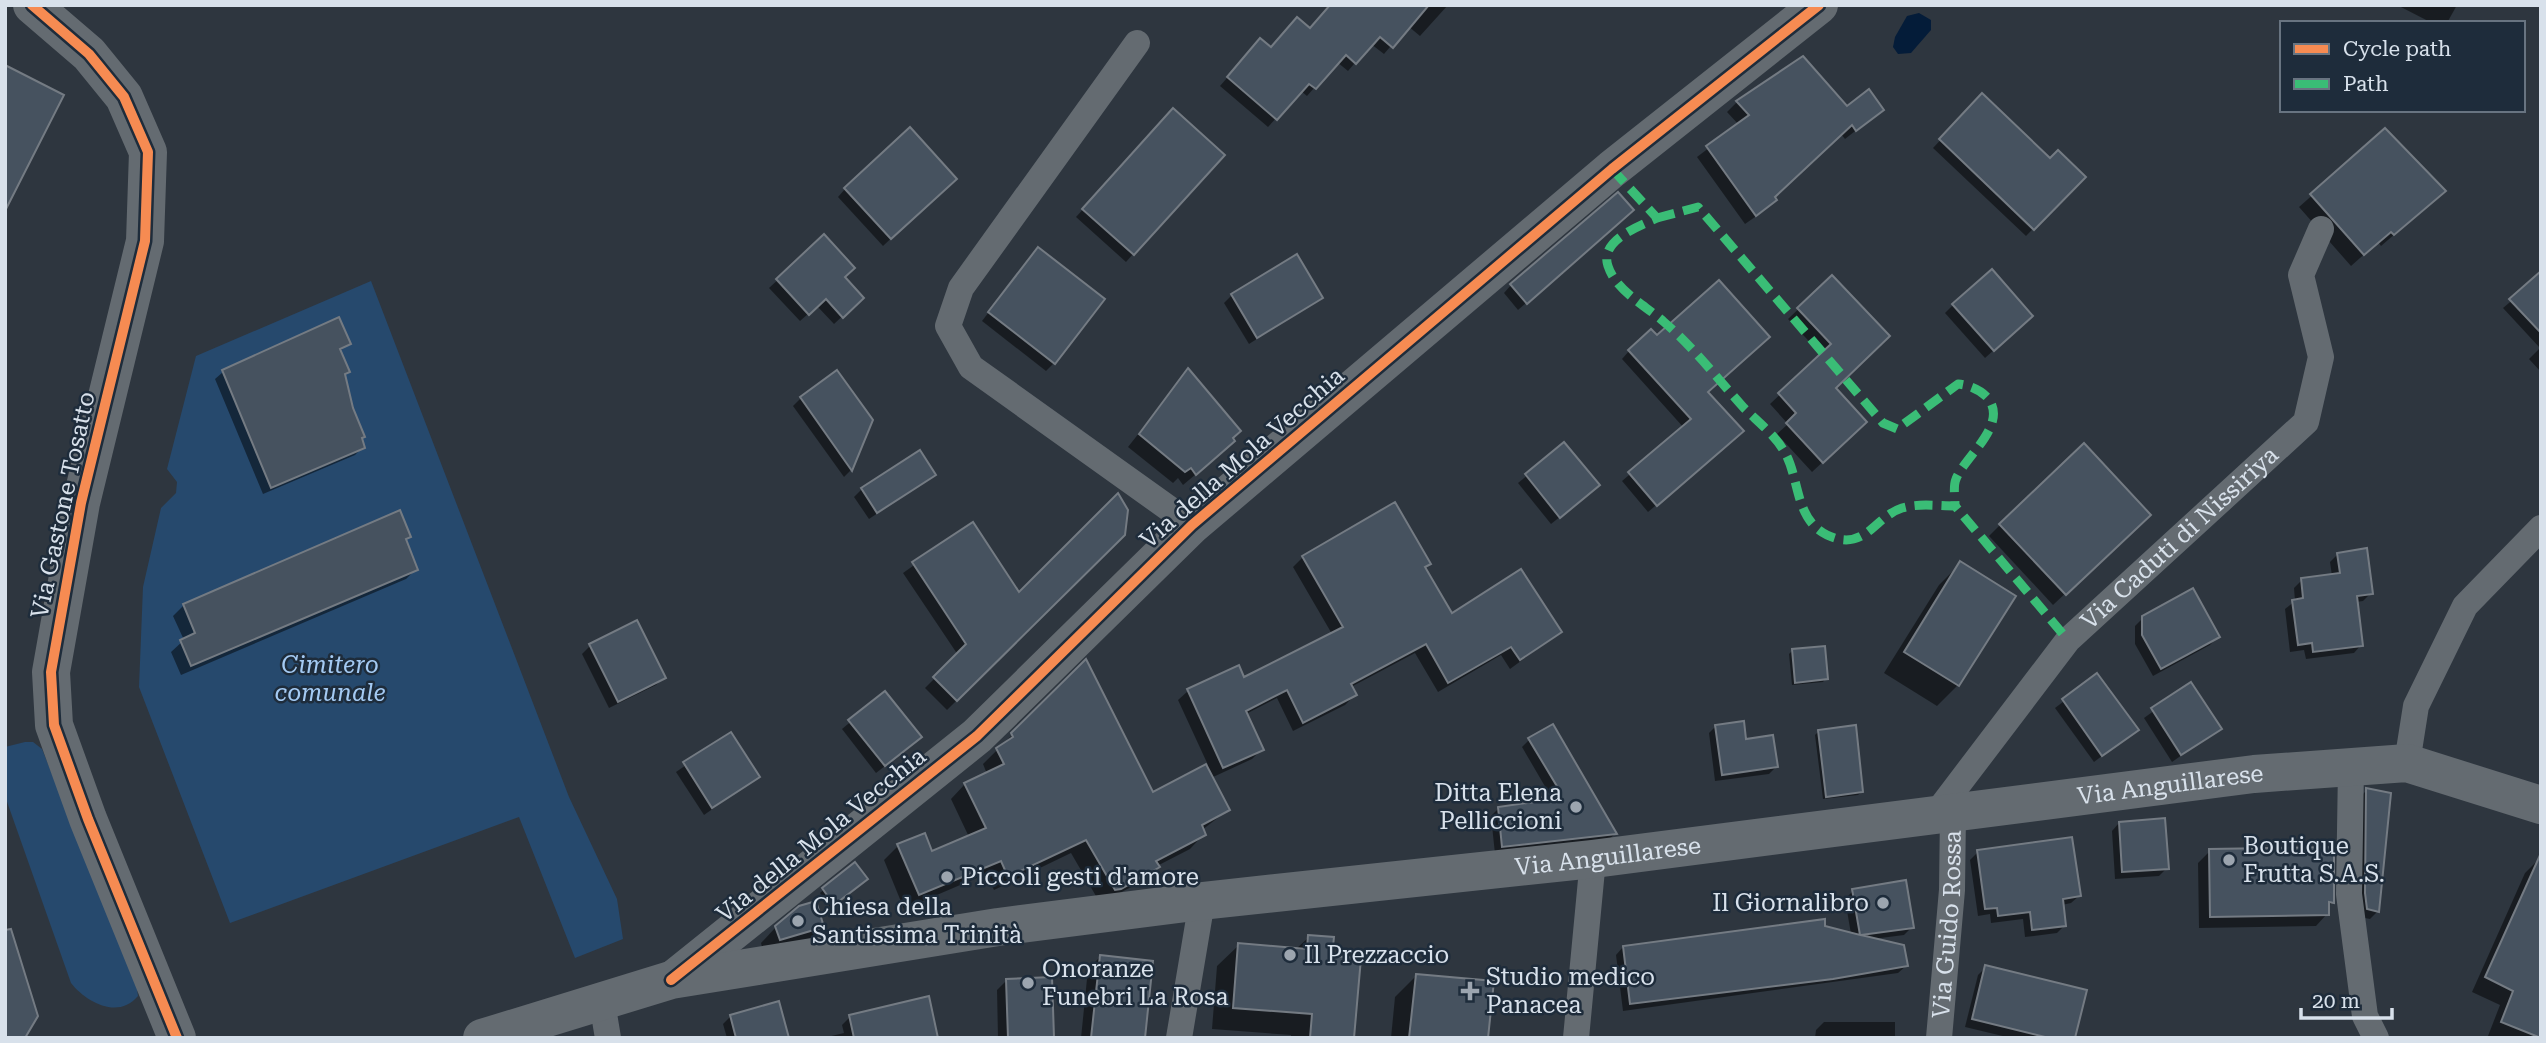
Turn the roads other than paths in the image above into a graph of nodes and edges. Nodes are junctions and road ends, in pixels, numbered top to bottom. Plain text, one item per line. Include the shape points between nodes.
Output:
1 (32, 5) edge
2 (1819, 5) edge
3 (1136, 43) dead end
4 (2321, 229) dead end
5 (1192, 525) junction
6 (2541, 528) edge
7 (2407, 762) junction
8 (2351, 767) junction
9 (2541, 805) edge
10 (1944, 814) junction
11 (1592, 859) junction
12 (1202, 901) junction
13 (671, 980) junction
14 (605, 1020) edge
15 (177, 1038) edge
16 (482, 1038) edge
17 (1179, 1038) edge
18 (1576, 1038) edge
19 (1939, 1038) edge
20 (2376, 1038) edge

1 - 15 street, Via Gastone Tosatto via 89,54 124,97 148,152 145,240 81,503 51,672 54,726
2 - 5 street, Via della Mola Vecchia via 1612,169
3 - 5 street via 961,288 948,326 971,366
4 - 10 street, Via Caduti di Nissiriya via 2301,275 2321,357 2305,422 2068,640
5 - 13 street, Via della Mola Vecchia via 976,736
6 - 7 street via 2465,606 2416,706
7 - 8 street, Via Anguillarese
7 - 9 street, Via Anguillarese
8 - 10 street, Via Anguillarese via 2254,774
8 - 20 street via 2349,894 2365,1016
10 - 11 street, Via Anguillarese
10 - 19 street, Via Guido Rossa via 1952,890
11 - 12 street, Via Anguillarese
11 - 18 street
12 - 13 street, Via Anguillarese via 998,927
12 - 17 street
13 - 14 street
14 - 16 street

